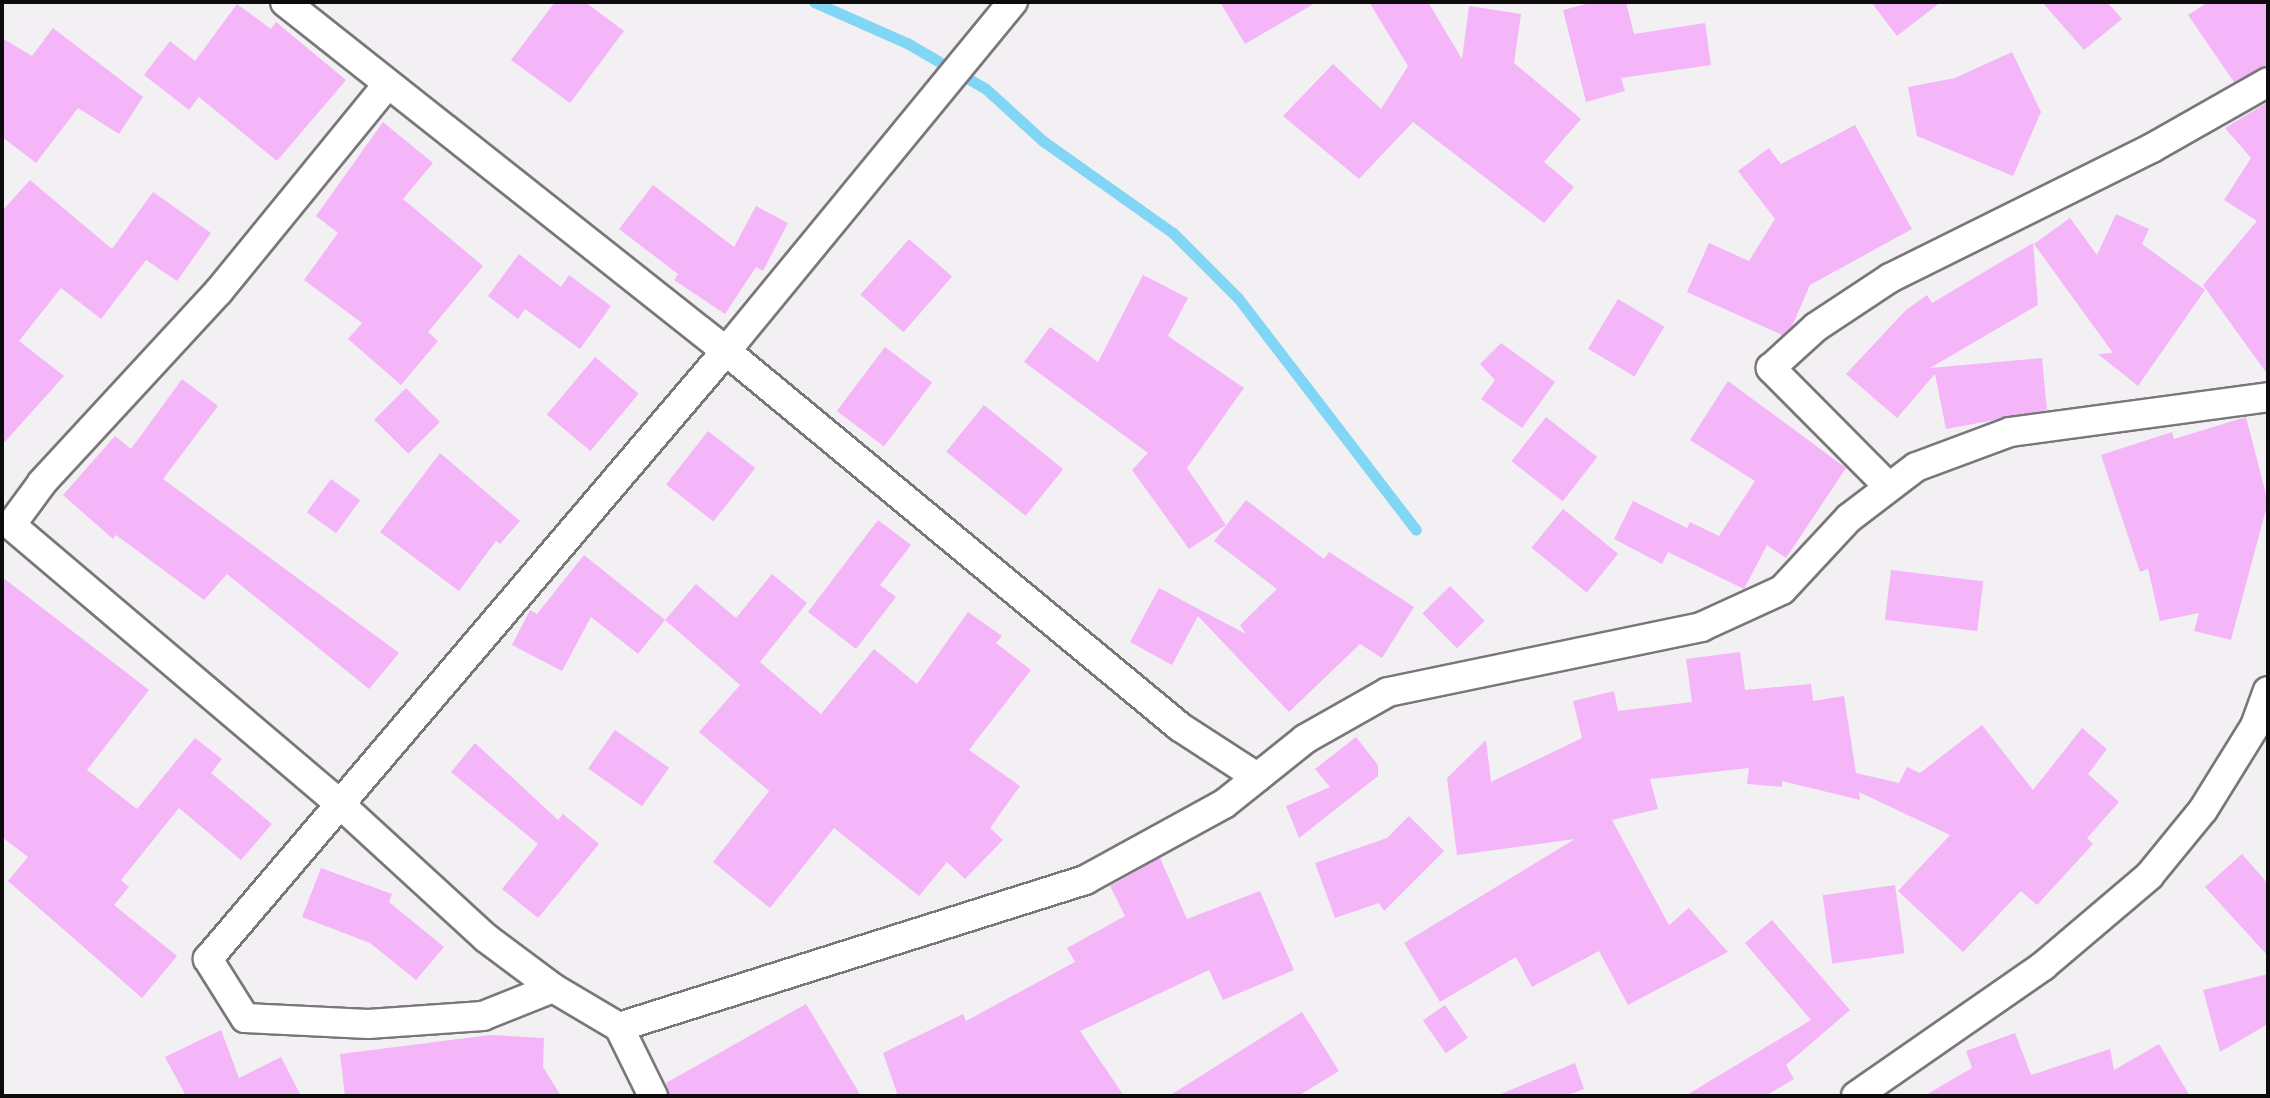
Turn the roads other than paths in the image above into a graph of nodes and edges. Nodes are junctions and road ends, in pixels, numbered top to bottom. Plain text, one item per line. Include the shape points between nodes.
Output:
1 (285, 2) edge
2 (1013, 2) edge
3 (2268, 82) edge
4 (387, 85) junction
5 (726, 351) junction
6 (2268, 397) edge
7 (1889, 487) junction
8 (2268, 691) edge
9 (1257, 777) junction
10 (342, 806) junction
11 (553, 988) junction
12 (619, 1027) junction
13 (653, 1096) edge
14 (1856, 1096) edge

1 - 4 street
2 - 5 street
3 - 7 street via 2152,148 1890,278 1816,327 1771,368
4 - 5 street
4 - 10 street via 218,292 42,483 11,525
5 - 9 street via 1180,727
5 - 10 street
6 - 7 street via 2010,432 1916,467
7 - 9 street via 1849,518 1782,590 1701,627 1388,692 1305,739
8 - 14 street via 2255,726 2203,810 2149,876 2043,966
9 - 12 street via 1224,804 1085,880
10 - 11 street via 486,938
10 - 11 street via 208,959 245,1018 368,1024 483,1016
11 - 12 street
12 - 13 street

